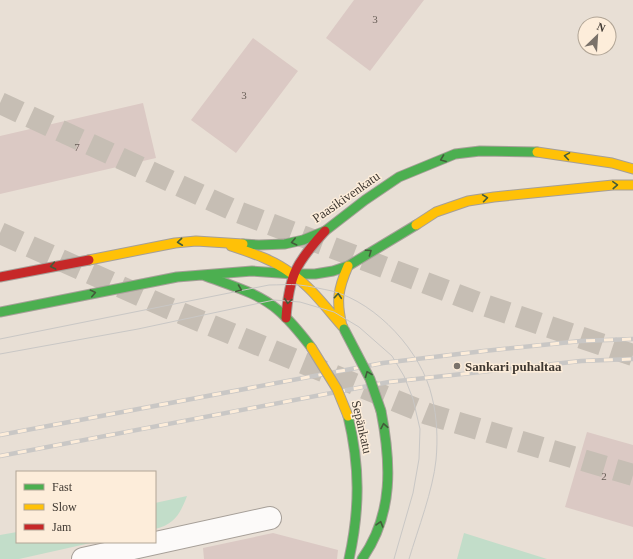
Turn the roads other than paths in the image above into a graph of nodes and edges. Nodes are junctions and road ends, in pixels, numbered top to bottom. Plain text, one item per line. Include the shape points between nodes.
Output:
1 (633, 169) edge
2 (633, 185) edge
3 (325, 231) junction
4 (219, 242) junction
5 (348, 266) junction
6 (293, 274) junction
7 (203, 275) junction
8 (0, 277) edge
9 (0, 312) edge
10 (286, 318) junction
11 (343, 328) junction
12 (270, 518) dead end
13 (156, 543) edge
14 (156, 543) edge
15 (83, 559) edge
16 (349, 559) edge
17 (362, 559) edge

1 -> 3 main road, Paasikivenkatu via 612,163 540,152 480,151 455,154 399,177
5 -> 2 main road via 436,212 468,201 589,187
3 -> 4 main road, Paasikivenkatu via 304,240 285,244
3 - 6 main road via 305,254
4 - 6 main road, Sepänkatu via 271,261
4 -> 8 main road, Paasikivenkatu via 175,243
5 - 6 main road via 315,274
11 -> 5 main road, Sepänkatu via 337,306 338,293
6 - 7 main road via 252,271
6 -> 10 main road
6 - 11 main road, Sepänkatu
9 -> 7 main road via 156,280
7 -> 10 main road, Sepänkatu via 243,290 266,302
10 - 16 main road, Sepänkatu, bridge via 334,382 345,404 359,486 357,520
17 -> 11 main road, Sepänkatu, bridge via 376,535 387,498 390,470 379,401 363,364
12 - 13 street
14 - 15 street

